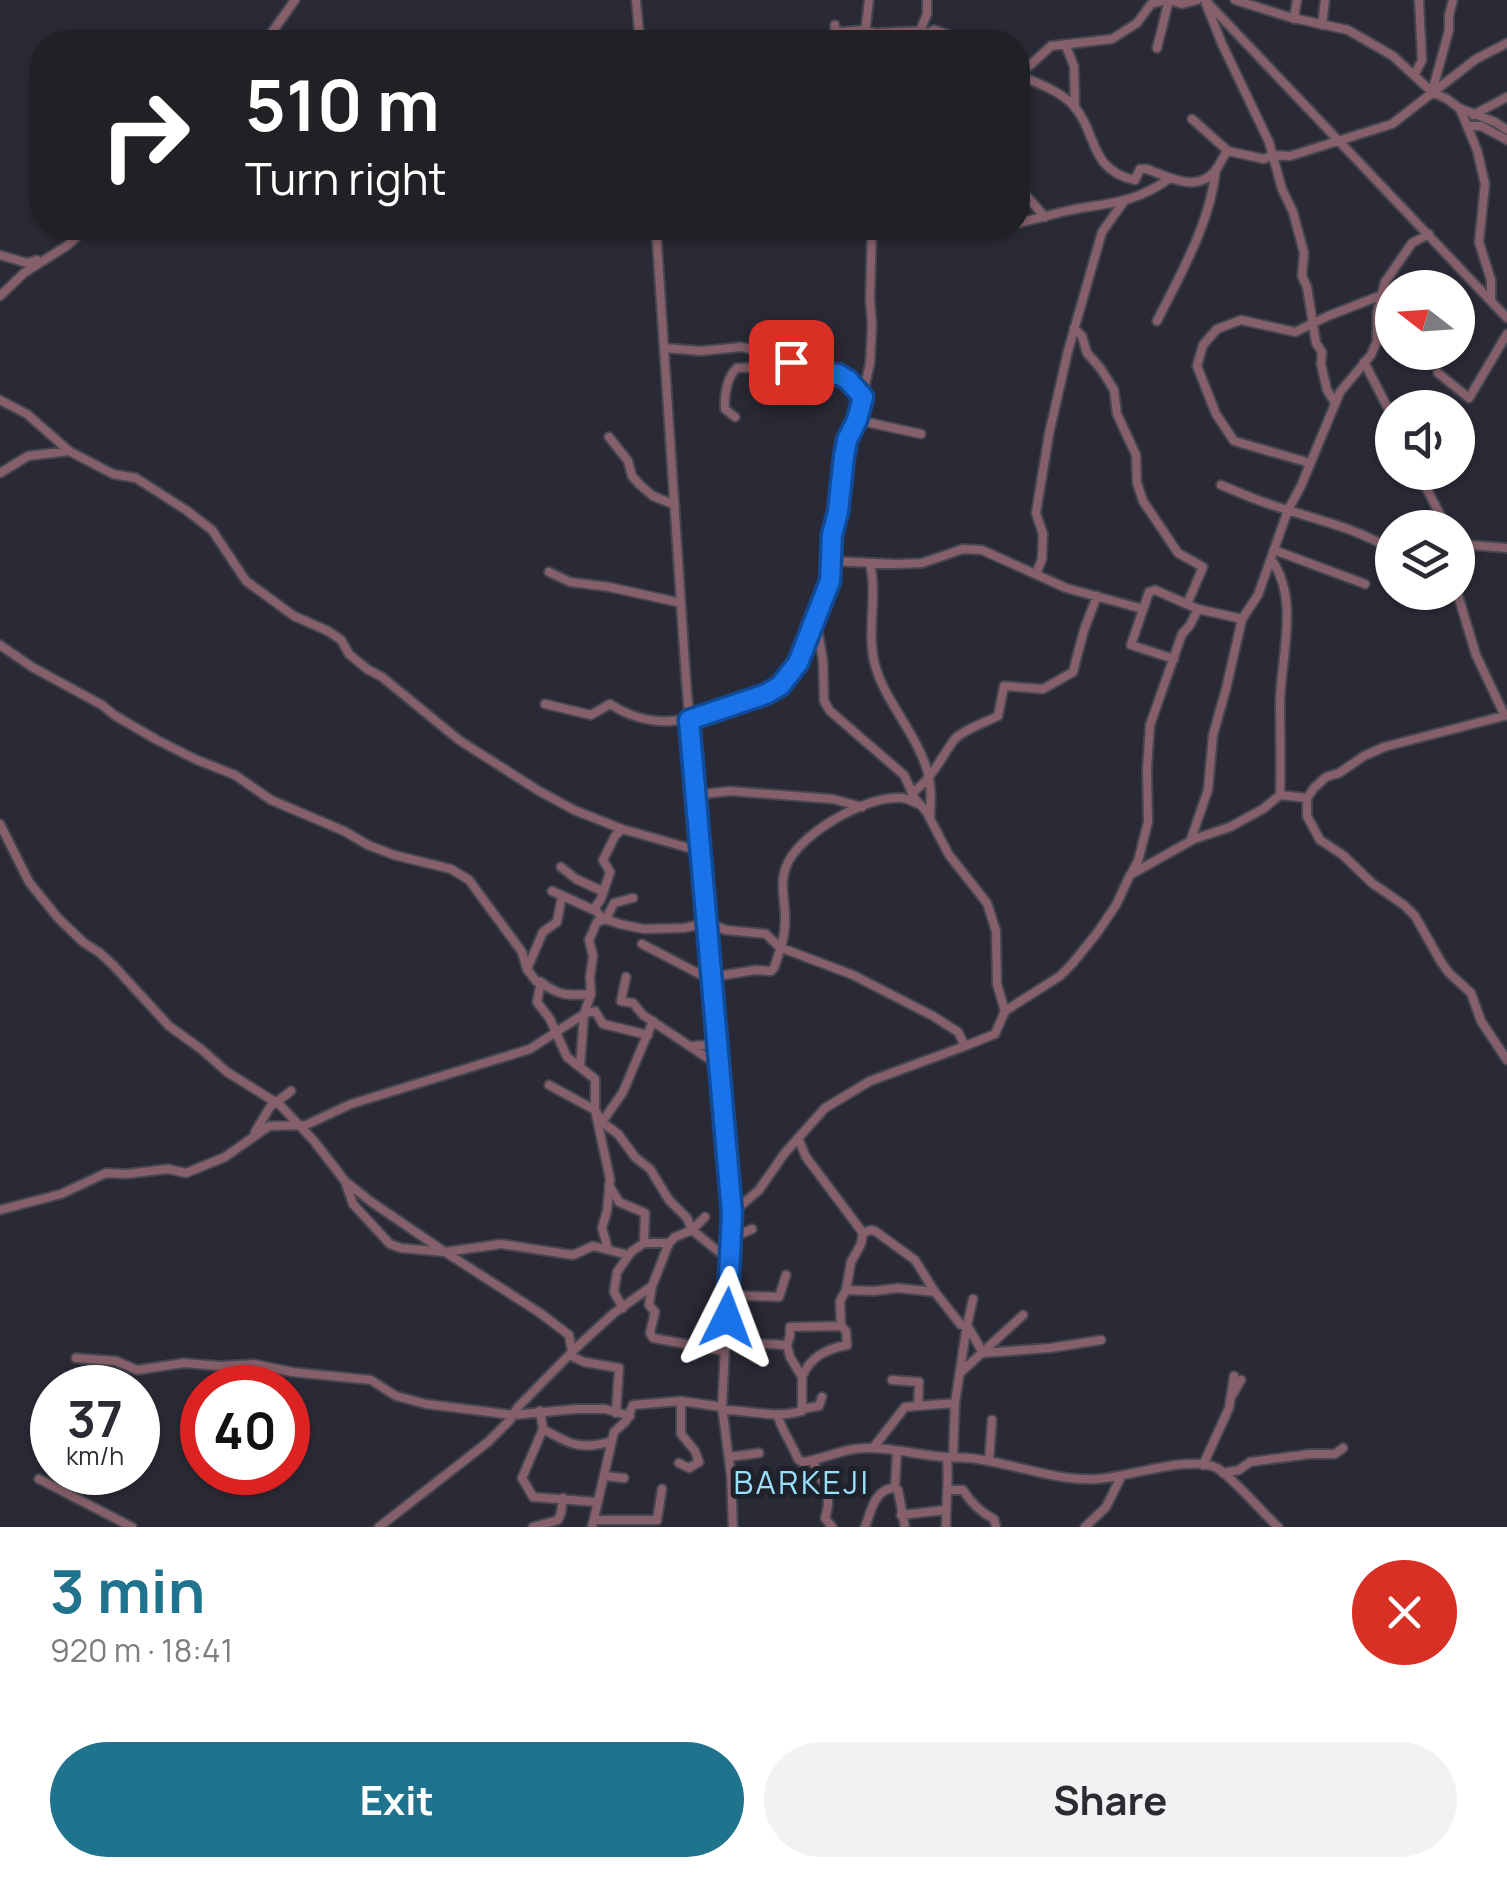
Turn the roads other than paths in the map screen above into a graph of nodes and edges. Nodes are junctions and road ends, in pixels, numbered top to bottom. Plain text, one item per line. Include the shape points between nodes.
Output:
1 (295, 0) edge
2 (636, 0) edge
3 (869, 0) edge
4 (927, 0) edge
5 (1168, 0) edge
6 (1197, 0) edge
7 (1205, 0) edge
8 (1235, 0) edge
9 (1298, 0) edge
10 (1325, 0) edge
11 (1419, 0) edge
12 (1453, 0) edge
13 (1294, 18) junction
14 (835, 25) dead end
15 (1322, 25) junction
16 (274, 30) edge
17 (639, 30) edge
18 (837, 30) edge
19 (864, 30) edge
20 (920, 30) edge
21 (1507, 43) edge
22 (1065, 44) junction
23 (1157, 48) dead end
24 (1030, 65) edge
25 (1414, 74) junction
26 (1030, 82) edge
27 (1432, 92) junction
28 (1507, 97) edge
29 (1075, 108) junction
30 (1460, 109) junction
31 (1473, 115) junction
32 (1192, 119) dead end
33 (1467, 126) junction
34 (1507, 130) edge
35 (1507, 140) edge
36 (1340, 142) junction
37 (1228, 151) junction
38 (1272, 155) junction
39 (1216, 170) junction
40 (1170, 178) junction
41 (1030, 200) edge
42 (1125, 200) junction
43 (1046, 218) junction
44 (1030, 221) edge
45 (1429, 234) junction
46 (73, 240) edge
47 (657, 240) edge
48 (872, 240) edge
49 (0, 255) edge
50 (46, 257) junction
51 (1392, 270) edge
52 (0, 296) edge
53 (1375, 298) edge
54 (1491, 301) junction
55 (1507, 318) edge
56 (1157, 321) dead end
57 (1312, 325) junction
58 (1074, 328) junction
59 (1507, 334) edge
60 (1375, 346) edge
61 (665, 348) junction
62 (1364, 362) junction
63 (801, 370) junction
64 (1438, 373) dead end
65 (1379, 390) edge
66 (863, 397) junction
67 (0, 400) edge
68 (1335, 403) junction
69 (736, 417) dead end
70 (857, 420) junction
71 (921, 434) dead end
72 (609, 437) dead end
73 (69, 451) junction
74 (1310, 463) junction
75 (0, 473) edge
76 (1221, 485) dead end
77 (675, 505) junction
78 (1288, 510) junction
79 (1375, 541) edge
80 (1475, 545) edge
81 (1507, 548) edge
82 (1272, 554) junction
83 (832, 561) junction
84 (870, 564) junction
85 (549, 572) dead end
86 (1036, 574) junction
87 (1366, 584) dead end
88 (1096, 596) junction
89 (681, 603) junction
90 (1187, 604) junction
91 (1143, 609) junction
92 (1198, 609) junction
93 (1462, 610) edge
94 (1242, 619) junction
95 (816, 620) junction
96 (0, 645) edge
97 (1174, 659) junction
98 (545, 704) dead end
99 (1506, 716) edge
100 (689, 720) junction
101 (928, 779) junction
102 (912, 793) junction
103 (1280, 795) junction
104 (696, 796) junction
105 (1307, 798) junction
106 (920, 805) junction
107 (862, 807) junction
108 (930, 818) junction
109 (0, 824) edge
110 (622, 829) junction
111 (1191, 841) junction
112 (700, 852) junction
113 (561, 867) dead end
114 (1130, 876) junction
115 (552, 891) dead end
116 (602, 891) junction
117 (562, 896) junction
118 (633, 898) dead end
119 (596, 911) junction
120 (606, 920) junction
121 (706, 924) junction
122 (642, 944) dead end
123 (781, 948) junction
124 (527, 969) junction
125 (626, 977) dead end
126 (711, 979) junction
127 (541, 982) junction
128 (592, 994) junction
129 (1005, 1011) junction
130 (584, 1014) junction
131 (653, 1021) junction
132 (556, 1031) junction
133 (648, 1035) junction
134 (717, 1037) junction
135 (692, 1046) junction
136 (965, 1046) junction
137 (1507, 1060) edge
138 (718, 1065) junction
139 (580, 1068) junction
140 (549, 1085) dead end
141 (291, 1091) dead end
142 (276, 1102) junction
143 (595, 1110) junction
144 (602, 1122) junction
145 (299, 1125) junction
146 (253, 1136) junction
147 (798, 1138) junction
148 (345, 1181) junction
149 (609, 1185) junction
150 (0, 1210) edge
151 (732, 1213) junction
152 (705, 1217) dead end
153 (752, 1229) dead end
154 (692, 1230) junction
155 (863, 1233) junction
156 (731, 1238) junction
157 (644, 1243) junction
158 (669, 1243) junction
159 (608, 1250) junction
160 (446, 1252) junction
161 (628, 1255) junction
162 (730, 1258) junction
163 (786, 1275) dead end
164 (652, 1286) junction
165 (846, 1290) junction
166 (935, 1292) junction
167 (729, 1295) junction
168 (973, 1299) dead end
169 (622, 1308) junction
170 (1023, 1315) dead end
171 (968, 1325) junction
172 (840, 1326) junction
173 (1101, 1340) dead end
174 (786, 1345) junction
175 (725, 1347) junction
176 (983, 1353) junction
177 (570, 1354) junction
178 (76, 1358) dead end
179 (960, 1373) junction
180 (802, 1377) junction
181 (1238, 1378) dead end
182 (892, 1380) dead end
183 (822, 1397) dead end
184 (681, 1401) junction
185 (955, 1404) junction
186 (918, 1405) junction
187 (723, 1408) junction
188 (802, 1409) junction
189 (540, 1412) junction
190 (616, 1413) junction
191 (513, 1415) junction
192 (630, 1416) junction
193 (778, 1416) junction
194 (992, 1420) dead end
195 (543, 1429) junction
196 (612, 1441) junction
197 (873, 1448) junction
198 (1343, 1448) dead end
199 (897, 1451) junction
200 (759, 1453) dead end
201 (950, 1457) junction
202 (729, 1458) junction
203 (813, 1460) junction
204 (988, 1461) junction
205 (679, 1464) dead end
206 (1204, 1465) junction
207 (1223, 1473) junction
208 (604, 1476) junction
209 (1121, 1477) junction
210 (624, 1478) dead end
211 (895, 1488) junction
212 (662, 1489) dead end
213 (949, 1490) junction
214 (70, 1495) edge
215 (563, 1498) junction
216 (596, 1502) junction
217 (945, 1510) junction
218 (902, 1515) junction
219 (826, 1518) junction
220 (593, 1524) edge
221 (132, 1527) edge
222 (379, 1527) edge
223 (533, 1527) edge
224 (733, 1527) edge
225 (814, 1527) edge
226 (832, 1527) edge
227 (865, 1527) edge
228 (905, 1527) edge
229 (946, 1527) edge
230 (996, 1527) edge
231 (1085, 1527) edge
232 (1278, 1527) edge

1 - 16 street
2 - 17 street
3 - 19 street
4 - 20 street
5 - 6 street
5 - 22 street via 1151,4 1112,39
5 - 23 street
7 - 36 street
7 - 38 street
8 - 13 street
9 - 13 street
10 - 15 street
11 - 25 street via 1422,60
12 - 27 street
13 - 15 street
14 - 18 street
15 - 25 street via 1348,30
21 - 27 street
22 - 24 street via 1051,46
22 - 29 street via 1074,66
25 - 27 street
26 - 29 street
27 - 30 street
27 - 36 street via 1392,124
28 - 31 street
29 - 40 street via 1102,162 1118,176 1135,180 1147,169
30 - 31 street
30 - 33 street
31 - 34 street
32 - 37 street
33 - 35 street
33 - 54 street via 1486,184 1480,242
36 - 38 street
36 - 45 street
37 - 38 street
37 - 39 street
38 - 57 street via 1304,253
39 - 40 street via 1188,183
39 - 56 street via 1203,226
40 - 42 street
41 - 43 street
42 - 43 street
42 - 58 street via 1102,232
43 - 44 street
45 - 51 street via 1412,243
45 - 54 street
46 - 50 street
47 - 61 street
48 - 66 street via 872,344
49 - 50 street via 27,262
50 - 52 street
53 - 57 street
54 - 55 street
57 - 68 street
57 - 74 street via 1295,332 1242,320 1217,328 1202,345 1197,366 1234,441
58 - 86 street via 1036,513 1042,534
58 - 90 street via 1114,390 1144,501 1178,552 1203,567
59 - 64 street via 1468,398
60 - 62 street
61 - 63 street via 742,348 782,356
61 - 77 street
62 - 65 street
62 - 68 street
63 - 66 street via 838,374
63 - 69 street via 732,371 725,409
66 - 70 street
67 - 73 street
68 - 74 street
70 - 71 street
70 - 83 street via 847,440
72 - 77 street via 632,476
73 - 75 street via 28,456
73 - 110 street via 136,478 186,510 212,530 246,581 341,640 367,670 459,740 539,791
74 - 78 street
76 - 78 street
77 - 89 street
78 - 79 street
78 - 82 street
80 - 81 street
82 - 87 street
82 - 94 street
82 - 103 street via 1288,636
83 - 84 street
83 - 95 street
84 - 86 street via 922,563 963,549 982,550
84 - 101 street via 875,664
85 - 89 street
86 - 88 street
88 - 91 street
88 - 101 street via 1073,672 1043,690 1004,686 998,716 956,736
89 - 100 street
90 - 91 street via 1155,590
90 - 92 street
91 - 97 street via 1131,645
92 - 94 street
92 - 97 street
93 - 99 street
94 - 111 street via 1213,735 1208,790
95 - 100 street via 780,686
95 - 102 street via 824,702 904,775
96 - 124 street via 270,800 368,845 470,880
97 - 114 street via 1150,725 1148,822
98 - 100 street via 591,715 610,704 629,716
99 - 105 street via 1384,747 1326,777
100 - 104 street
101 - 102 street
101 - 108 street
102 - 106 street
103 - 105 street
103 - 111 street via 1230,828
104 - 107 street via 730,791
104 - 112 street
105 - 137 street via 1320,840 1415,916 1441,962 1472,993
106 - 107 street via 891,797
106 - 108 street
107 - 123 street via 809,837 786,866
108 - 129 street via 949,855 988,902
109 - 142 street via 29,882 71,931 169,1026
110 - 112 street
110 - 116 street via 603,860 610,872
111 - 114 street
112 - 121 street
113 - 116 street
114 - 129 street via 1072,964
115 - 117 street
116 - 119 street
117 - 119 street
117 - 124 street via 557,922 543,932
118 - 120 street via 614,904
119 - 120 street
120 - 121 street via 644,929
120 - 128 street via 597,922 589,940
121 - 123 street via 766,934
121 - 126 street
122 - 126 street
123 - 126 street via 771,971
123 - 136 street via 870,982 953,1028
124 - 127 street
125 - 131 street via 622,1001
126 - 134 street
127 - 128 street via 556,994
127 - 132 street via 537,1002
128 - 130 street
129 - 136 street via 995,1034
130 - 132 street
130 - 133 street via 595,1011 604,1024
130 - 139 street
131 - 133 street
131 - 135 street
132 - 139 street via 566,1057
132 - 145 street via 530,1050
133 - 144 street
134 - 135 street
134 - 138 street
135 - 138 street
136 - 147 street via 870,1081 824,1108
138 - 151 street
139 - 143 street via 595,1079
140 - 143 street
141 - 142 street
142 - 145 street
142 - 146 street
143 - 144 street
143 - 149 street
144 - 154 street via 650,1169
145 - 146 street via 269,1126
145 - 148 street
146 - 150 street via 186,1174 106,1173
147 - 151 street via 759,1190
147 - 155 street
148 - 160 street
148 - 160 street via 352,1204 390,1244
149 - 157 street via 619,1202 646,1213
149 - 159 street via 602,1228
151 - 156 street
152 - 154 street
153 - 156 street
154 - 158 street
154 - 162 street
155 - 165 street
155 - 166 street via 875,1231 906,1252
156 - 162 street
157 - 158 street
157 - 161 street
158 - 164 street
159 - 160 street via 593,1246 573,1256 500,1244
159 - 161 street
160 - 177 street via 569,1335
161 - 169 street via 614,1292
162 - 167 street
163 - 167 street via 780,1297
164 - 169 street
164 - 175 street via 652,1338
165 - 166 street
165 - 172 street
166 - 171 street via 960,1325
167 - 175 street
168 - 171 street
169 - 177 street
170 - 176 street
171 - 176 street
171 - 179 street
172 - 174 street via 790,1327
172 - 180 street via 846,1345 823,1352
173 - 176 street
174 - 175 street
174 - 180 street
175 - 187 street
176 - 179 street
177 - 190 street via 619,1368
177 - 191 street
178 - 191 street via 138,1370 254,1364 371,1380 426,1404
179 - 185 street
180 - 188 street
181 - 206 street
182 - 186 street via 919,1382
183 - 188 street via 819,1406
184 - 187 street
184 - 192 street via 633,1405
184 - 205 street via 682,1434 698,1462 689,1468
185 - 186 street
185 - 201 street
186 - 197 street via 905,1407
187 - 193 street
187 - 202 street
188 - 193 street
189 - 190 street
189 - 191 street
189 - 195 street
190 - 192 street
191 - 222 street
192 - 196 street
193 - 203 street via 798,1459
194 - 204 street
195 - 196 street via 583,1447
195 - 215 street via 522,1478 533,1497
196 - 208 street
197 - 199 street
197 - 203 street
198 - 207 street via 1250,1462
199 - 201 street
199 - 211 street
200 - 202 street
201 - 204 street
201 - 213 street
202 - 224 street
203 - 219 street via 828,1490
204 - 209 street via 1074,1478
206 - 207 street
206 - 209 street
207 - 232 street
208 - 210 street
208 - 216 street
209 - 231 street
211 - 218 street
211 - 227 street via 878,1494
212 - 220 street via 657,1520
213 - 217 street
213 - 230 street via 963,1490
214 - 221 street
215 - 216 street
215 - 223 street via 558,1520
216 - 220 street
217 - 218 street
217 - 229 street
218 - 228 street
219 - 225 street
219 - 226 street

